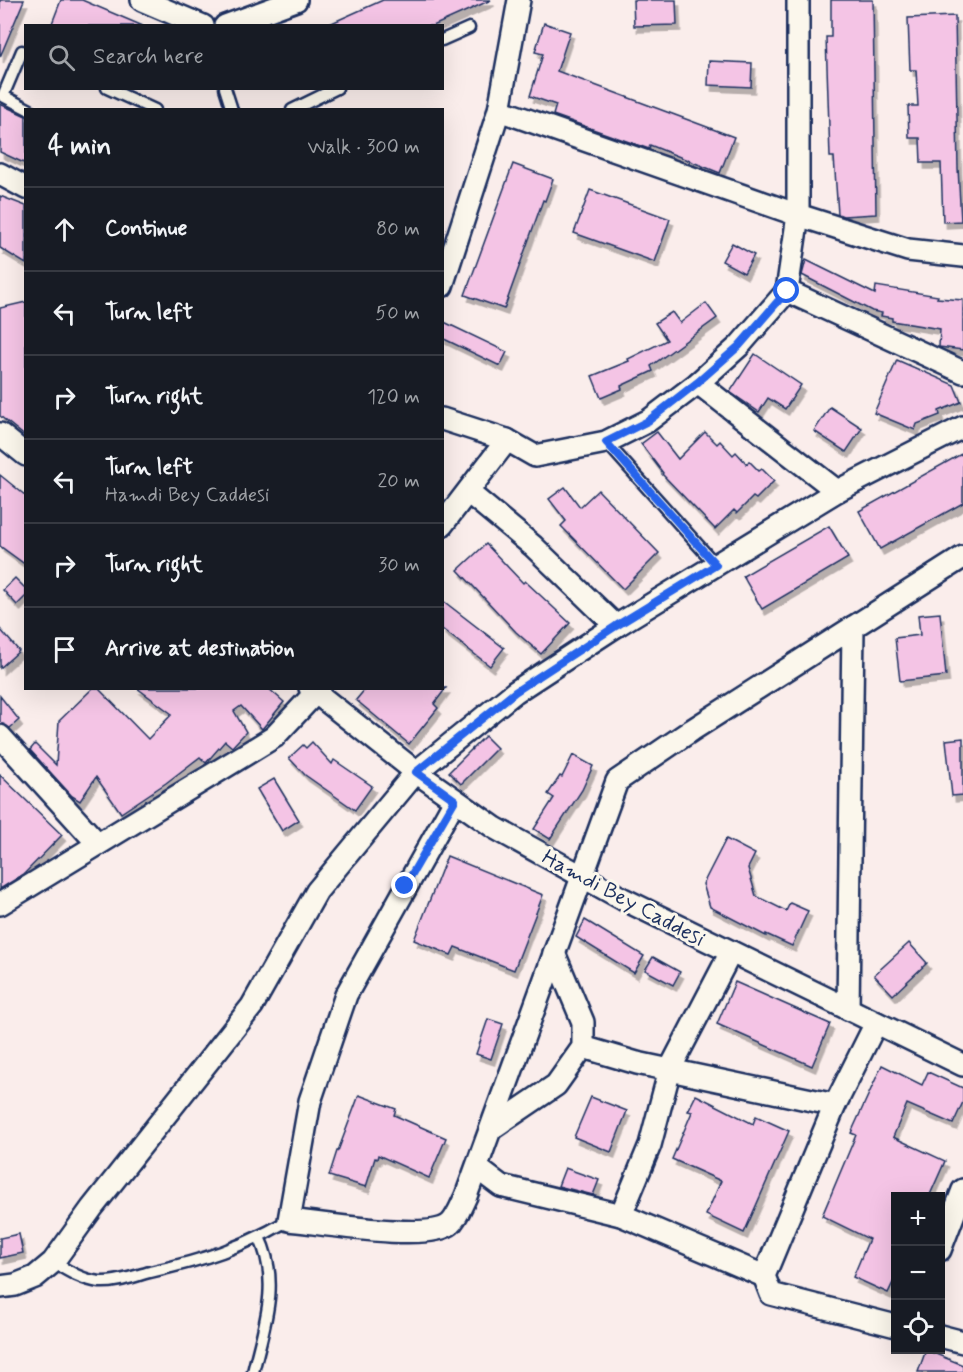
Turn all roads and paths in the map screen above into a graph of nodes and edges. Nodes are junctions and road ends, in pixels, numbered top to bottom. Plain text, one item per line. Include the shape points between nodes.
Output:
1 (142, 0) edge
2 (296, 0) edge
3 (519, 0) edge
4 (798, 0) edge
5 (197, 24) edge
6 (230, 24) edge
7 (469, 28) dead end
8 (444, 39) edge
9 (24, 52) edge
10 (111, 90) edge
11 (226, 90) edge
12 (333, 90) edge
13 (26, 108) edge
14 (151, 108) edge
15 (231, 108) edge
16 (296, 108) edge
17 (498, 110) junction
18 (0, 174) edge
19 (24, 187) edge
20 (798, 215) junction
21 (963, 256) edge
22 (444, 279) edge
23 (787, 291) junction
24 (963, 372) edge
25 (698, 382) junction
26 (444, 420) edge
27 (963, 427) edge
28 (0, 434) edge
29 (507, 440) junction
30 (606, 442) junction
31 (24, 453) edge
32 (837, 491) junction
33 (468, 492) junction
34 (444, 522) edge
35 (963, 557) edge
36 (716, 565) junction
37 (616, 626) junction
38 (853, 627) junction
39 (315, 690) edge
40 (0, 736) edge
41 (416, 772) junction
42 (455, 800) junction
43 (98, 844) junction
44 (582, 876) junction
45 (0, 904) edge
46 (731, 952) junction
47 (554, 954) junction
48 (848, 1009) junction
49 (876, 1023) junction
50 (583, 1047) junction
51 (963, 1065) edge
52 (670, 1069) junction
53 (834, 1105) junction
54 (491, 1129) junction
55 (477, 1168) junction
56 (963, 1190) edge
57 (621, 1215) junction
58 (289, 1220) junction
59 (259, 1237) junction
60 (942, 1246) edge
61 (53, 1262) junction
62 (764, 1276) junction
63 (0, 1287) edge
64 (891, 1325) edge
65 (945, 1337) edge
66 (963, 1342) edge
67 (253, 1372) edge

1 - 5 street
2 - 6 street
3 - 17 street
4 - 20 street
7 - 8 lane
9 - 13 lane via 3,96
10 - 14 lane
11 - 15 lane
12 - 16 lane
17 - 20 street
17 - 22 street
18 - 19 street
20 - 21 street via 908,250
20 - 23 street
23 - 24 street
23 - 25 street via 739,346
25 - 30 street via 648,421
25 - 32 street
26 - 29 street
27 - 32 street
28 - 31 street
29 - 30 street via 535,456
29 - 33 street
30 - 36 lane
32 - 36 street
33 - 34 street
33 - 37 street via 533,546
35 - 38 street
36 - 37 street
37 - 41 street via 515,692
38 - 44 street via 617,781
38 - 48 street
39 - 41 street, Hamdi Bey Caddesi
39 - 43 street via 274,737
40 - 43 street
41 - 42 street, Hamdi Bey Caddesi
41 - 61 street via 317,891 252,1006
42 - 44 street, Hamdi Bey Caddesi via 495,828
42 - 58 street via 346,995 310,1101
43 - 45 street
44 - 46 street, Hamdi Bey Caddesi
44 - 47 street
46 - 48 street, Hamdi Bey Caddesi
46 - 52 street
47 - 50 street via 583,1022
47 - 54 street
48 - 49 street, Hamdi Bey Caddesi
49 - 51 street, Hamdi Bey Caddesi
49 - 53 street
50 - 52 street
50 - 54 street via 556,1085
52 - 53 street
52 - 57 street via 650,1145
53 - 62 street
54 - 55 street
55 - 57 street via 501,1186
55 - 58 street via 450,1224 435,1230 404,1232
56 - 60 street
57 - 62 street
58 - 59 lane
59 - 61 lane via 205,1259 113,1282 78,1277
59 - 67 lane via 267,1253 271,1281
61 - 63 street via 35,1277
62 - 64 street via 771,1294
65 - 66 street

